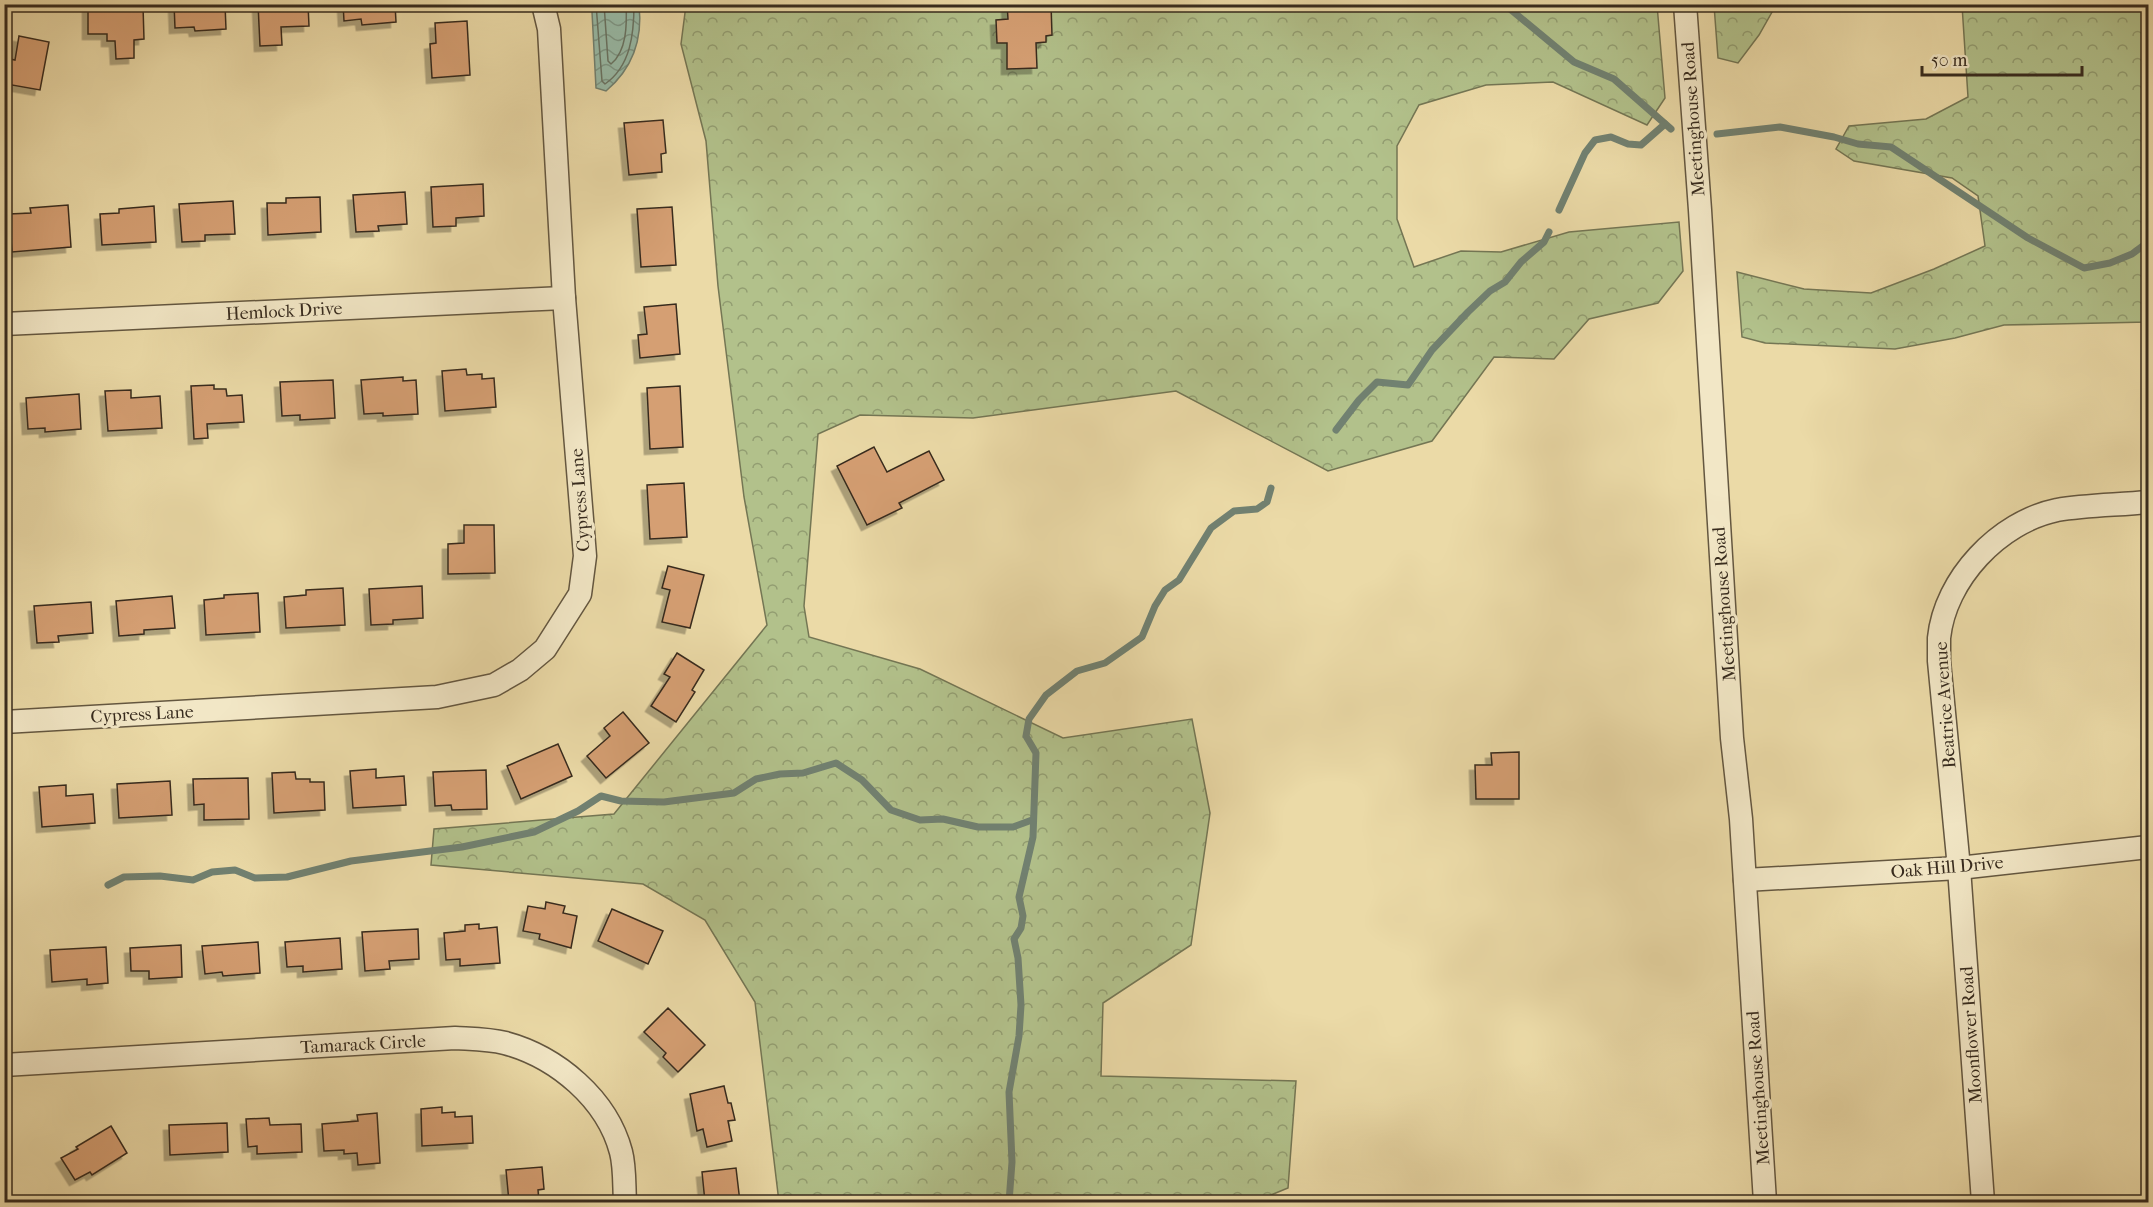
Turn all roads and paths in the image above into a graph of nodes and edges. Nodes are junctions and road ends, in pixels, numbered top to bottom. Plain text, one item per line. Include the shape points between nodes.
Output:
1 (543, 4) edge
2 (1685, 4) edge
3 (564, 298) junction
4 (4, 324) edge
5 (2148, 502) edge
6 (4, 722) edge
7 (2148, 847) edge
8 (1959, 868) junction
9 (1745, 880) junction
10 (4, 1065) edge
11 (625, 1203) edge
12 (1765, 1203) edge
13 (1983, 1203) edge

1 - 3 street, Cypress Lane via 549,29
2 - 9 street, Meetinghouse Road via 1732,738
3 - 4 street, Hemlock Drive
3 - 6 street, Cypress Lane via 585,556 580,594 544,649 520,670 494,685 437,697
5 - 8 street, Beatrice Avenue via 2056,511 2021,522 1978,555 1964,573 1939,637
7 - 8 street, Oak Hill Drive
8 - 9 street, Oak Hill Drive
8 - 13 street, Moonflower Road
9 - 12 street, Meetinghouse Road
10 - 11 street, Tamarack Circle via 455,1038 504,1043 545,1059 597,1105 622,1153

